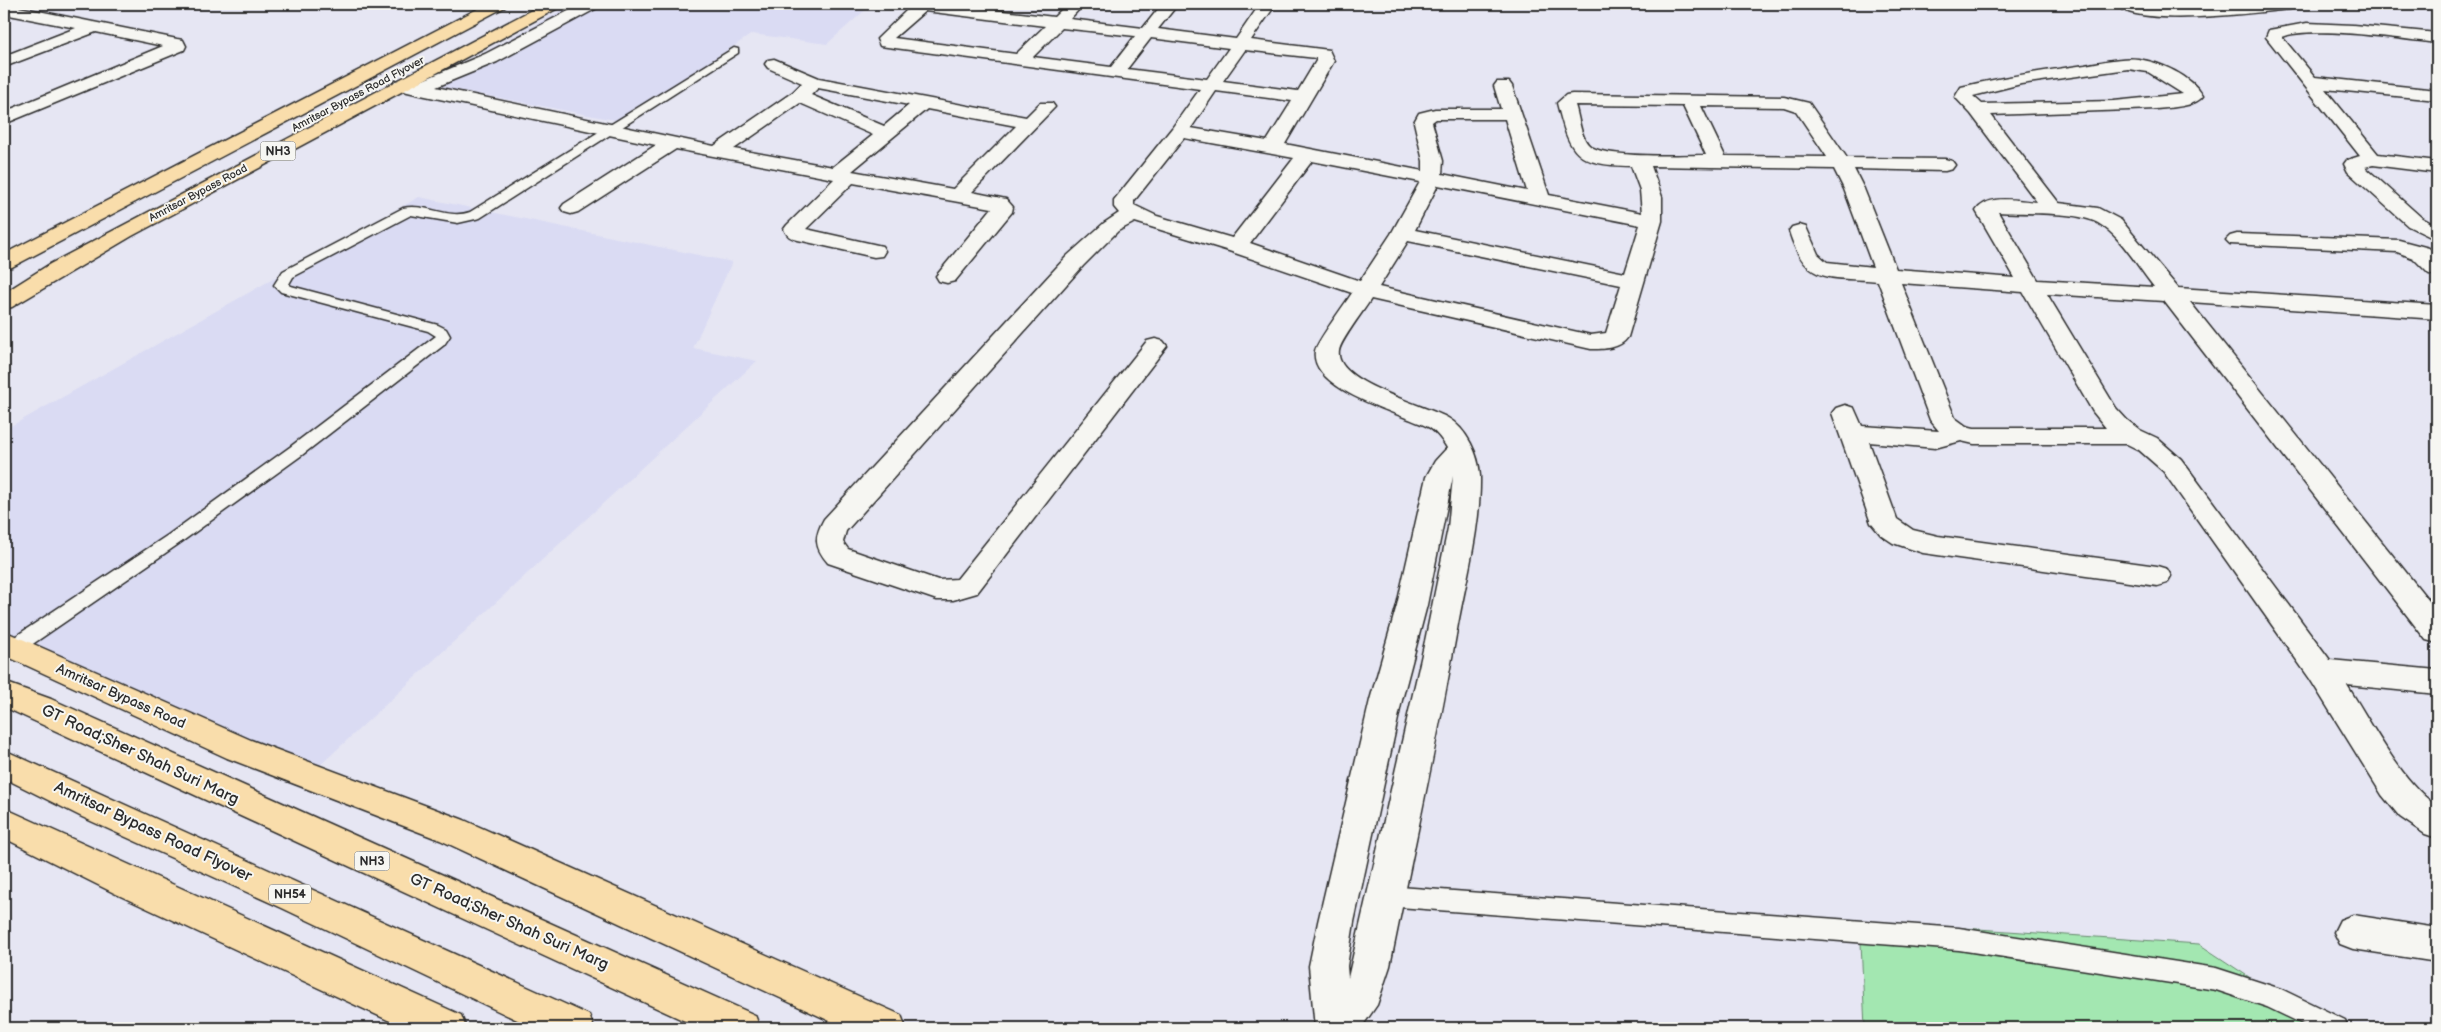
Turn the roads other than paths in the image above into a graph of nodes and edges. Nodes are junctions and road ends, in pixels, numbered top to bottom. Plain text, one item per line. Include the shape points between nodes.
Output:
1 (51, 4) edge
2 (499, 4) edge
3 (526, 4) edge
4 (554, 4) edge
5 (593, 4) edge
6 (1076, 4) edge
7 (1170, 4) edge
8 (1268, 4) edge
9 (2124, 4) edge
10 (2290, 4) edge
11 (913, 5) edge
12 (966, 7) edge
13 (4, 9) edge
14 (26, 13) junction
15 (1057, 23) junction
16 (95, 27) junction
17 (1145, 34) junction
18 (2437, 38) edge
19 (1241, 44) junction
20 (734, 51) dead end
21 (1020, 60) junction
22 (4, 62) edge
23 (774, 64) dead end
24 (1115, 73) junction
25 (814, 82) junction
26 (2311, 82) junction
27 (409, 86) junction
28 (1213, 86) junction
29 (1503, 86) dead end
30 (2437, 95) edge
31 (799, 96) junction
32 (1304, 97) junction
33 (1689, 100) junction
34 (922, 104) junction
35 (1046, 107) dead end
36 (1977, 110) junction
37 (1512, 114) junction
38 (4, 118) edge
39 (1030, 123) junction
40 (610, 131) junction
41 (1179, 132) junction
42 (885, 133) junction
43 (672, 143) junction
44 (1273, 148) junction
45 (717, 152) junction
46 (1308, 154) junction
47 (1638, 160) junction
48 (2372, 160) junction
49 (1718, 161) junction
50 (1840, 162) junction
51 (1945, 165) dead end
52 (2437, 167) edge
53 (843, 175) junction
54 (1432, 179) junction
55 (958, 195) junction
56 (1540, 199) junction
57 (572, 208) dead end
58 (2053, 209) junction
59 (1133, 214) junction
60 (1652, 221) junction
61 (1798, 231) dead end
62 (1402, 234) junction
63 (2437, 234) edge
64 (2237, 240) dead end
65 (1237, 246) junction
66 (874, 250) dead end
67 (4, 262) edge
68 (2437, 269) edge
69 (947, 276) dead end
70 (1887, 276) junction
71 (4, 280) edge
72 (1634, 281) junction
73 (2030, 286) junction
74 (1367, 291) junction
75 (2171, 296) junction
76 (4, 302) edge
77 (2437, 312) edge
78 (1155, 346) dead end
79 (1959, 434) junction
80 (2131, 436) junction
81 (1460, 450) junction
82 (2157, 576) dead end
83 (2437, 632) edge
84 (9, 645) edge
85 (2321, 671) junction
86 (2437, 682) edge
87 (4, 694) edge
88 (4, 763) edge
89 (4, 822) edge
90 (2437, 824) edge
91 (1386, 896) junction
92 (2353, 932) dead end
93 (2437, 945) edge
94 (447, 1028) edge
95 (575, 1028) edge
96 (740, 1028) edge
97 (887, 1028) edge
98 (1334, 1028) edge
99 (1338, 1028) edge
100 (2336, 1028) edge

1 - 14 street
2 - 67 highway
3 - 71 highway, Amritsar Bypass Road Flyover
4 - 27 highway, Amritsar Bypass Road / NH3
5 - 27 street via 491,58
6 - 15 street
7 - 17 street
8 - 19 street
9 - 10 street via 2158,13
11 - 12 street
11 - 21 street via 885,39 886,42
12 - 15 street
13 - 14 street
14 - 16 street
15 - 17 street
15 - 21 street
16 - 22 street
16 - 38 street via 178,46
17 - 19 street
17 - 24 street
18 - 26 street via 2321,29 2275,33 2274,37
19 - 28 street
19 - 32 street via 1323,54 1325,61
20 - 40 lane
21 - 24 street
23 - 25 street
24 - 28 street
25 - 31 street
25 - 34 street
26 - 30 street
26 - 48 street
27 - 40 street
27 - 76 highway, Amritsar Bypass Road / NH3 via 355,110 116,236
28 - 32 street
28 - 41 street
29 - 37 street
31 - 42 street
31 - 45 street
32 - 44 street
33 - 47 street via 1567,101 1578,146 1586,154
33 - 49 street
33 - 50 street via 1784,102 1803,107
34 - 39 street
34 - 42 street
35 - 39 street
36 - 36 street via 1964,97 1967,91 2021,79 2128,64 2148,64 2194,96 2163,103 2109,107
36 - 58 street
37 - 54 street via 1435,114 1425,117 1423,122 1433,161
37 - 56 street
39 - 55 street
40 - 43 street
40 - 84 lane via 468,218 408,211 288,274 281,285 286,289 433,328 443,336 296,451 174,539
41 - 44 street
41 - 59 street via 1124,200 1124,207
42 - 53 street
43 - 45 street
43 - 57 street
44 - 46 street
45 - 53 street
46 - 54 street
46 - 65 street
47 - 49 street
47 - 60 street via 1653,198
48 - 52 street
48 - 63 street via 2357,162 2355,168 2415,222
49 - 50 street
50 - 51 street
50 - 70 street via 1854,189
53 - 55 street
53 - 66 street via 794,229 804,236
54 - 56 street
54 - 62 street
55 - 69 street via 999,203 1003,207
56 - 60 street
58 - 73 street via 1994,206 1986,211
58 - 75 street via 2088,211 2111,220
59 - 65 street
59 - 78 street via 1111,227 1075,261 834,526 828,538 830,548 838,556 937,590 967,586
60 - 72 street
61 - 70 street via 1815,266
62 - 72 street
62 - 74 street
64 - 68 street via 2398,246 2421,253
65 - 74 street
70 - 73 street
70 - 79 street via 1943,420
72 - 74 street via 1616,337 1605,342 1591,342
73 - 75 street
73 - 80 street via 2106,412
74 - 81 street via 1328,349 1328,361 1336,373 1355,388 1439,423 1456,440
75 - 77 street
75 - 83 street
79 - 80 street
79 - 82 street via 1935,440 1849,423 1885,524 1895,534 1938,546
80 - 85 street via 2148,444 2172,464
81 - 91 street via 1466,476 1456,554
81 - 98 street via 1439,477 1412,605 1386,700 1338,913 1328,966
84 - 97 highway, Amritsar Bypass Road via 239,749 452,830
85 - 86 street
85 - 90 street via 2394,785 2412,806
87 - 96 highway, GT Road;Sher Shah Suri Marg / NH3
88 - 95 highway, Amritsar Bypass Road Flyover / NH54
89 - 94 highway via 127,882
91 - 99 street via 1363,992
91 - 100 lane via 1959,939 2216,979 2272,997
92 - 93 street

